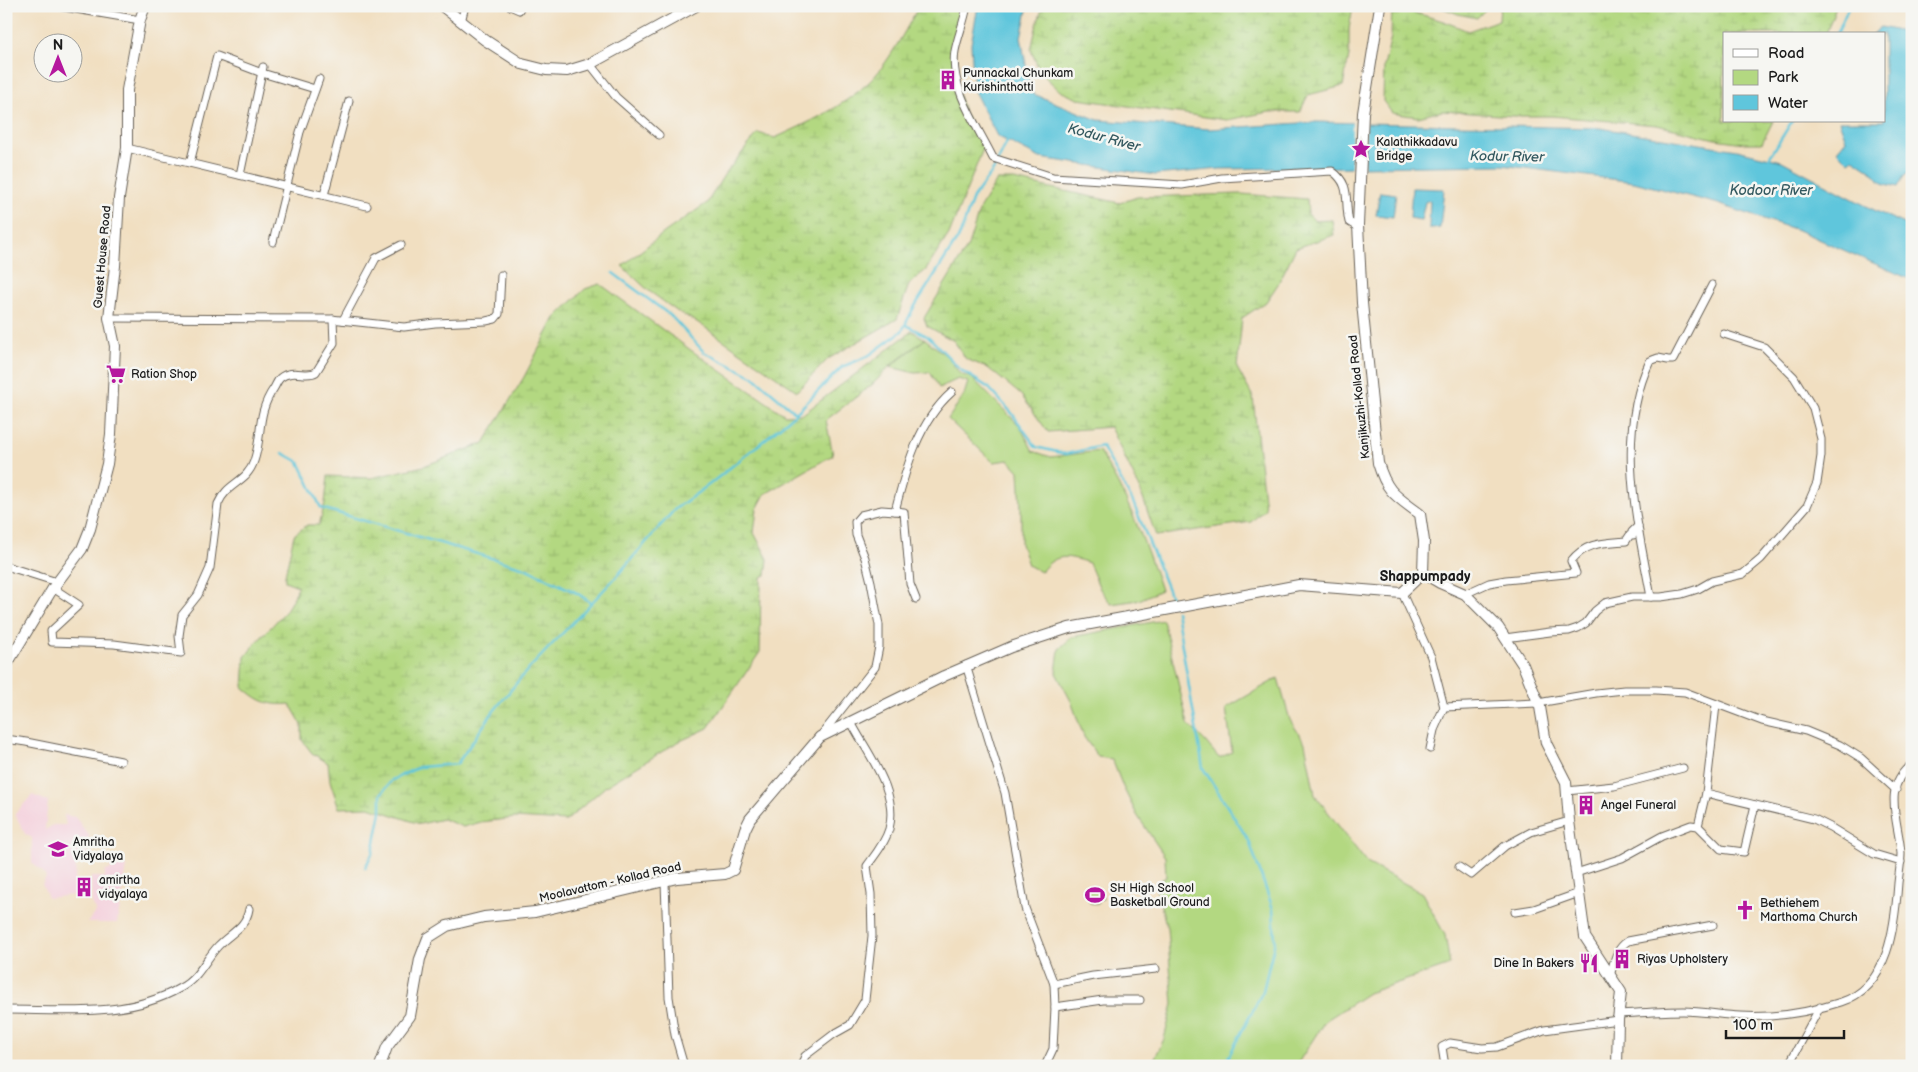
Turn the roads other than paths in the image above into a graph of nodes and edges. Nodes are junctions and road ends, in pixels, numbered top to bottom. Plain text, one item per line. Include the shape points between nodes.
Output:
1 (58, 6) edge
2 (145, 6) edge
3 (442, 6) edge
4 (465, 6) edge
5 (510, 6) edge
6 (521, 6) edge
7 (696, 6) edge
8 (966, 6) edge
9 (1380, 6) edge
10 (140, 20) junction
11 (461, 22) junction
12 (590, 64) junction
13 (262, 70) junction
14 (319, 79) dead end
15 (315, 89) junction
16 (348, 101) dead end
17 (659, 135) dead end
18 (127, 148) junction
19 (190, 163) junction
20 (240, 175) junction
21 (288, 186) junction
22 (324, 194) junction
23 (367, 206) dead end
24 (1358, 225) junction
25 (273, 242) dead end
26 (401, 245) dead end
27 (501, 274) dead end
28 (1712, 285) dead end
29 (109, 318) junction
30 (333, 319) junction
31 (343, 320) junction
32 (1724, 334) dead end
33 (952, 392) dead end
34 (895, 511) junction
35 (1638, 526) junction
36 (6, 566) edge
37 (1423, 573) junction
38 (55, 585) junction
39 (1402, 593) junction
40 (1465, 594) junction
41 (1651, 597) junction
42 (916, 599) dead end
43 (1505, 638) junction
44 (966, 665) junction
45 (6, 666) edge
46 (1538, 703) junction
47 (1716, 705) junction
48 (1444, 707) junction
49 (851, 722) junction
50 (820, 737) junction
51 (6, 740) edge
52 (1430, 749) dead end
53 (121, 761) dead end
54 (1912, 764) edge
55 (1683, 768) dead end
56 (1896, 790) junction
57 (1567, 791) junction
58 (1706, 793) junction
59 (1755, 805) junction
60 (1569, 821) junction
61 (1698, 826) junction
62 (1901, 862) junction
63 (1459, 867) dead end
64 (1576, 873) junction
65 (665, 882) junction
66 (1578, 893) junction
67 (249, 909) dead end
68 (1515, 912) dead end
69 (1713, 925) dead end
70 (1156, 968) dead end
71 (1610, 976) junction
72 (1054, 984) junction
73 (1140, 1000) dead end
74 (1056, 1007) junction
75 (1820, 1007) junction
76 (6, 1010) edge
77 (1618, 1017) junction
78 (380, 1066) edge
79 (684, 1066) edge
80 (800, 1066) edge
81 (1045, 1066) edge
82 (1445, 1066) edge
83 (1617, 1066) edge
84 (1788, 1066) edge

1 - 10 street
2 - 10 main road, Guest House Road
3 - 11 main road
4 - 11 street
5 - 6 street via 519,10
7 - 12 main road
8 - 24 street via 955,52 957,77 968,112 993,158 1052,177 1182,185 1222,178 1332,171 1341,177 1346,187 1349,222
9 - 24 main road, Kanjikuzhi-Kollad Road via 1363,113
10 - 18 main road, Guest House Road via 127,90
11 - 12 main road via 522,64 567,71
12 - 17 street via 616,97
13 - 15 street
13 - 19 street via 218,56
13 - 20 street
14 - 15 street
15 - 21 street via 300,132
16 - 22 street
18 - 19 street
18 - 29 main road, Guest House Road via 119,198 116,266
19 - 20 street
20 - 21 street
21 - 22 street
21 - 25 street
22 - 23 street
24 - 37 main road, Kanjikuzhi-Kollad Road via 1362,303 1378,463 1390,492 1420,514 1424,541
26 - 31 street via 376,258
27 - 31 street via 499,314 496,318 472,323 404,327
28 - 35 street via 1673,360 1651,359 1641,383 1631,446
29 - 30 street
29 - 38 main road, Guest House Road via 116,346 112,434 107,464 82,549
30 - 31 street
30 - 38 street via 334,343 316,372 284,376 265,400 251,468 239,482 229,487 218,504 210,568 198,595 182,615 181,653 114,644 52,642 51,631 79,605
32 - 41 street via 1764,347 1799,385 1813,408 1821,439 1817,483 1808,506 1749,570 1682,594
33 - 34 street via 929,420 911,454
34 - 42 street via 904,512 910,584
34 - 50 street via 861,514 855,522 871,582 879,625 879,647 875,667
35 - 40 street via 1626,541 1604,542 1579,552 1571,561 1576,573 1514,578 1489,583
35 - 41 street
36 - 38 street via 36,574
37 - 39 main road
37 - 40 main road
38 - 45 main road, Guest House Road
39 - 44 main road, Moolavattom - Kollad Road via 1300,585 1069,628
39 - 48 street via 1431,657
40 - 43 main road
41 - 43 street via 1605,603 1586,622 1568,631
43 - 46 main road via 1523,665
44 - 49 main road, Moolavattom - Kollad Road
44 - 72 street via 1005,793 1025,908
46 - 47 street via 1596,693 1656,690 1685,692
46 - 48 street
46 - 57 main road via 1546,743 1566,782
47 - 56 street via 1840,745 1861,758
47 - 58 street
48 - 52 street
49 - 50 main road, Moolavattom - Kollad Road
49 - 80 street via 878,767 892,806 889,830 867,866 872,936 865,1000 850,1025 805,1056
50 - 65 main road, Moolavattom - Kollad Road via 750,819 732,870 725,874
51 - 53 street
54 - 56 street via 1900,778
55 - 57 street via 1614,786
56 - 62 street via 1894,815
57 - 60 main road
58 - 59 street
58 - 61 street
59 - 61 street via 1744,852 1721,849
59 - 62 street via 1822,822 1874,854
60 - 63 street via 1531,832 1505,846 1471,875
60 - 64 main road
61 - 64 street via 1672,831 1622,858
62 - 75 street via 1895,920 1888,947 1872,981 1859,994
64 - 66 main road
65 - 78 main road, Moolavattom - Kollad Road via 535,912 484,917 447,926 428,938 420,959 410,1016 387,1046
65 - 79 street via 669,997
66 - 68 street via 1534,909
66 - 71 main road via 1585,937
67 - 76 street via 243,925 216,947 196,976 180,988 118,1009
69 - 71 street via 1628,941 1622,944 1615,956
70 - 72 street
71 - 77 main road via 1621,992
72 - 74 street
73 - 74 street via 1090,1001
74 - 81 street via 1053,1049
75 - 77 street via 1771,1015 1684,1011
75 - 84 street
77 - 82 street via 1544,1030 1497,1046 1482,1048 1450,1043 1442,1047
77 - 83 main road

